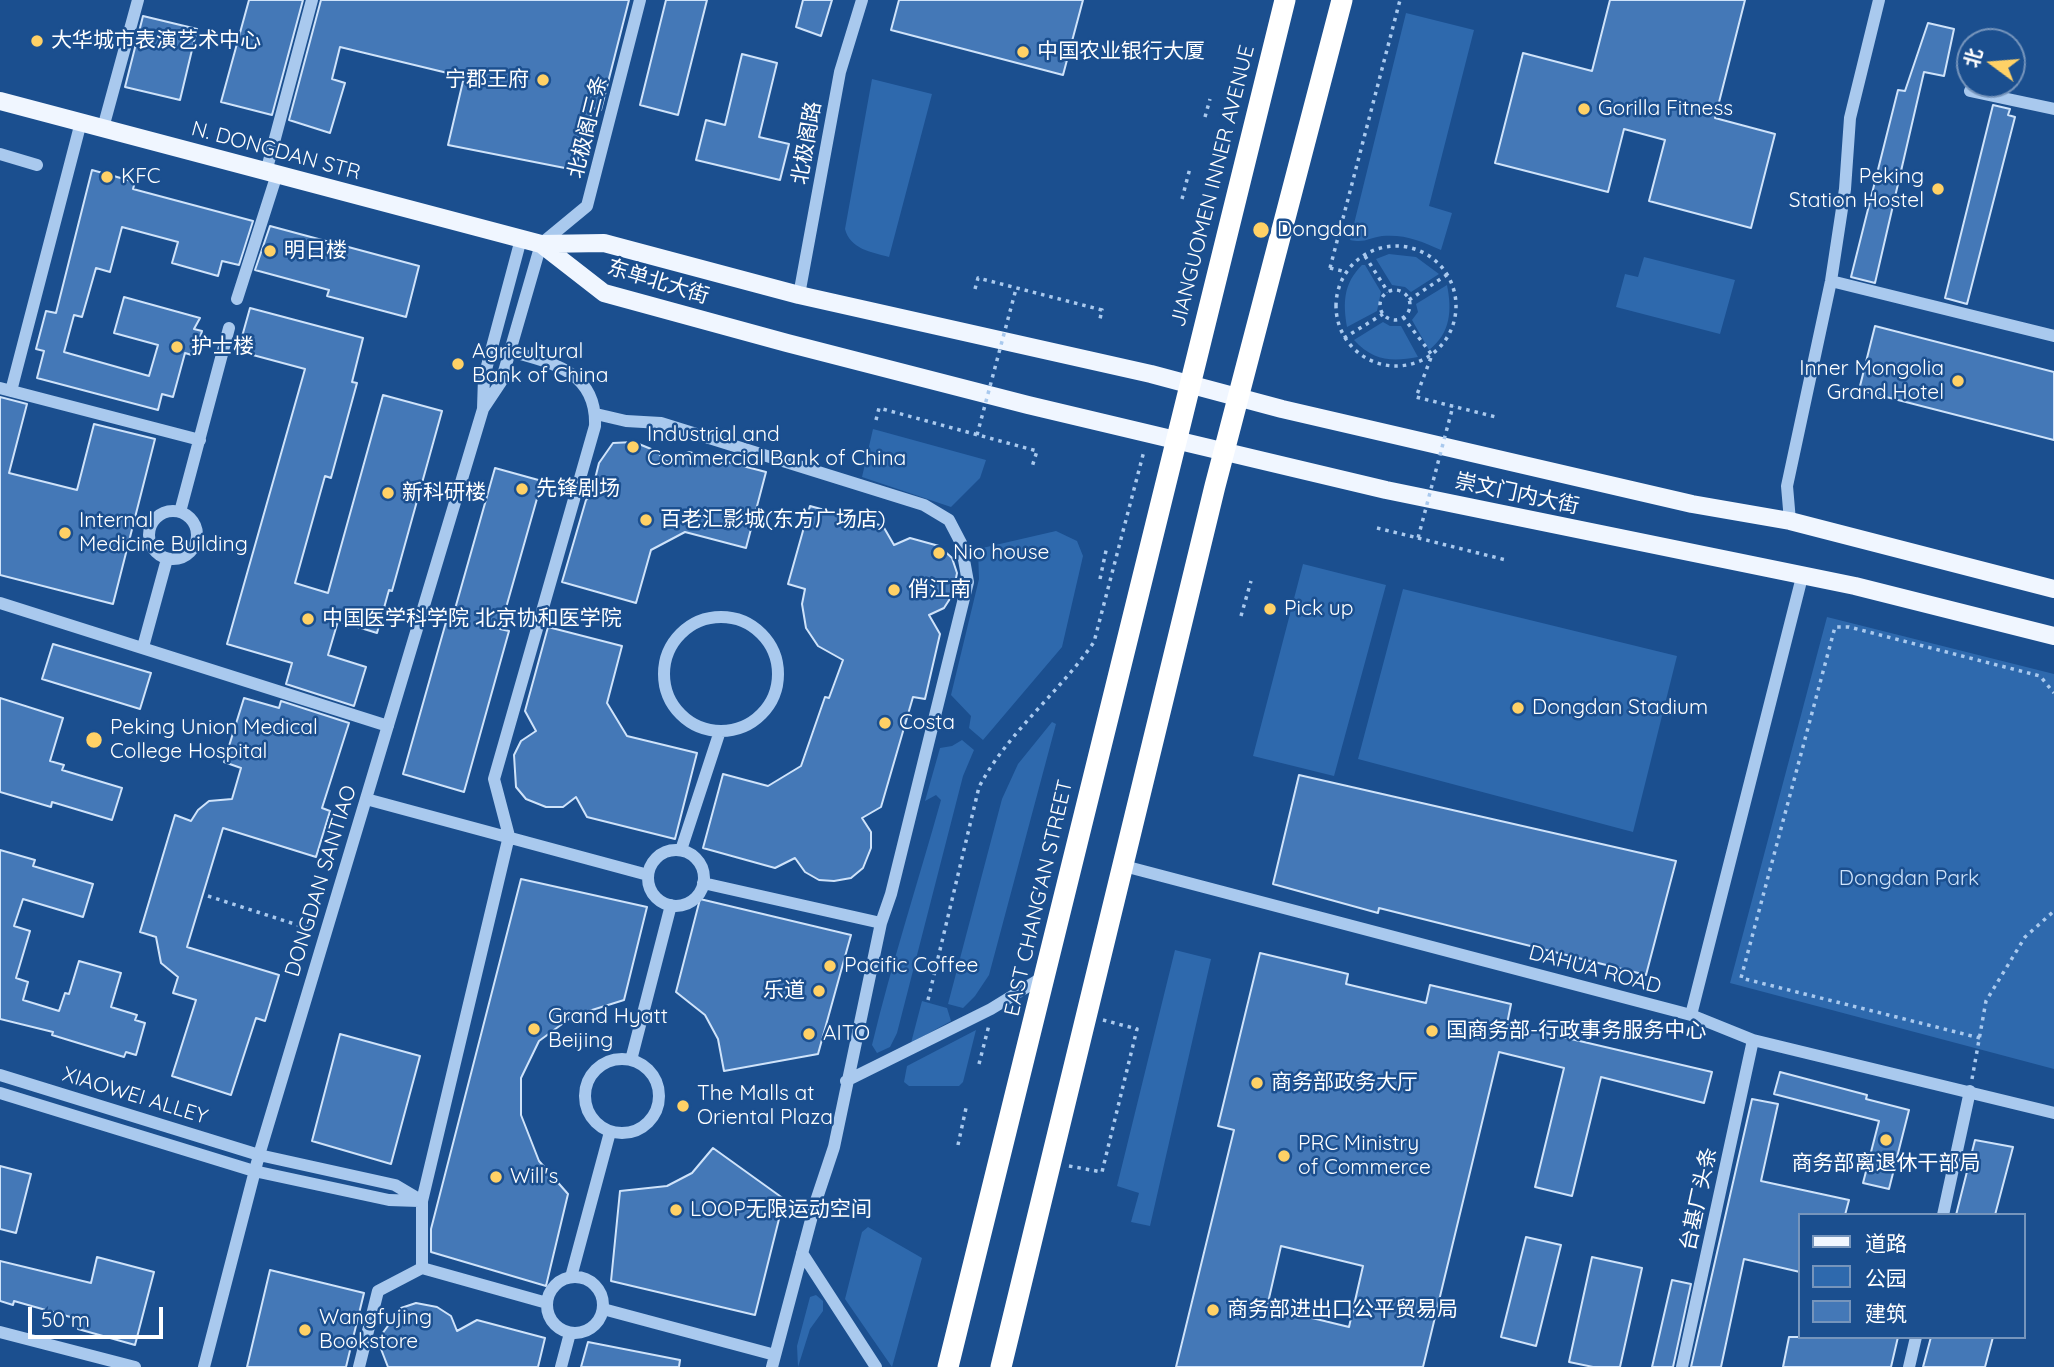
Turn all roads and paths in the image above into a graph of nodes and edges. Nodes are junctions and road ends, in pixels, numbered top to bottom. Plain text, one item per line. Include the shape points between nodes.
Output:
1 (138, 0) edge
2 (312, 0) edge
3 (640, 0) edge
4 (862, 0) edge
5 (1285, 0) edge
6 (1342, 0) edge
7 (1400, 0) edge
8 (1879, 0) edge
9 (2003, 98) edge
10 (1210, 99) dead end
11 (0, 101) edge
12 (2054, 109) edge
13 (1205, 117) dead end
14 (80, 122) junction
15 (103, 128) junction
16 (0, 154) edge
17 (37, 165) dead end
18 (1190, 168) dead end
19 (272, 173) junction
20 (1182, 200) dead end
21 (1341, 216) dead end
22 (521, 239) junction
23 (541, 244) junction
24 (1364, 255) junction
25 (1330, 268) junction
26 (1346, 272) junction
27 (1448, 275) junction
28 (1831, 281) junction
29 (975, 289) dead end
30 (1016, 289) junction
31 (1388, 292) junction
32 (799, 295) junction
33 (237, 299) dead end
34 (1409, 300) junction
35 (1383, 314) junction
36 (1403, 317) junction
37 (1100, 319) dead end
38 (229, 328) dead end
39 (2054, 336) edge
40 (1344, 338) junction
41 (510, 351) junction
42 (1432, 355) junction
43 (1188, 384) junction
44 (5, 389) edge
45 (1238, 397) junction
46 (1453, 406) junction
47 (483, 410) junction
48 (596, 414) junction
49 (1496, 417) dead end
50 (876, 420) dead end
51 (1149, 433) junction
52 (977, 435) junction
53 (1174, 439) junction
54 (199, 444) junction
55 (1224, 452) junction
56 (1032, 467) dead end
57 (180, 512) junction
58 (1790, 521) junction
59 (1377, 528) dead end
60 (1418, 538) junction
61 (1107, 546) dead end
62 (167, 559) junction
63 (1506, 560) dead end
64 (1802, 577) junction
65 (1100, 579) dead end
66 (1251, 581) dead end
67 (2054, 589) edge
68 (0, 603) edge
69 (1241, 616) dead end
70 (2054, 636) edge
71 (143, 647) junction
72 (2054, 693) edge
73 (388, 726) junction
74 (720, 731) junction
75 (366, 799) junction
76 (509, 836) junction
77 (681, 850) junction
78 (1124, 866) junction
79 (648, 875) junction
80 (704, 883) junction
81 (208, 896) dead end
82 (671, 905) junction
83 (2054, 911) edge
84 (881, 923) junction
85 (326, 933) junction
86 (1046, 975) junction
87 (928, 1000) dead end
88 (1691, 1015) junction
89 (1087, 1017) junction
90 (988, 1029) dead end
91 (1980, 1038) junction
92 (1753, 1040) junction
93 (631, 1060) junction
94 (979, 1064) dead end
95 (0, 1075) edge
96 (846, 1081) junction
97 (1970, 1091) junction
98 (0, 1093) edge
99 (966, 1108) dead end
100 (2054, 1113) edge
101 (610, 1132) junction
102 (958, 1145) dead end
103 (259, 1155) junction
104 (1051, 1162) junction
105 (254, 1171) junction
106 (422, 1200) junction
107 (1943, 1213) edge
108 (802, 1253) junction
109 (422, 1268) junction
110 (571, 1277) junction
111 (547, 1303) junction
112 (603, 1309) junction
113 (0, 1332) edge
114 (570, 1333) junction
115 (1916, 1339) edge
116 (773, 1361) edge
117 (135, 1367) edge
118 (204, 1367) edge
119 (359, 1367) edge
120 (561, 1367) edge
121 (876, 1367) edge
122 (948, 1367) edge
123 (1001, 1367) edge
124 (1682, 1367) edge
125 (1909, 1367) edge

1 - 15 street
2 - 19 street
3 - 23 street, 北极阁三条 via 587,206
4 - 32 street, 北极阁路 via 839,72
5 - 43 highway, JIANGUOMEN INNER AVENUE
6 - 45 highway
7 - 25 path
8 - 28 street via 1850,118
9 - 12 street
10 - 13 path
11 - 14 main road, N. DONGDAN STR
14 - 15 main road, N. DONGDAN STR
14 - 44 street
15 - 19 main road, N. DONGDAN STR
16 - 17 street
18 - 20 path
19 - 22 main road, N. DONGDAN STR
19 - 33 street
21 - 25 path
22 - 23 main road, N. DONGDAN STR
22 - 47 street, DONGDAN SANTIAO via 484,377
23 - 32 main road, 东单北大街 via 604,243
23 - 41 street, DONGDAN SANTIAO
23 - 51 main road, 东单北大街 via 604,293
24 - 26 path
24 - 27 path via 1391,246 1419,250 1436,260
24 - 31 path
25 - 26 path
26 - 40 path via 1336,304
27 - 34 path
27 - 42 path via 1457,309 1454,327
28 - 39 street
28 - 58 street via 1787,486
29 - 30 path via 978,278
30 - 37 path via 1102,310
30 - 52 path, bridge
31 - 34 path via 1398,290
31 - 35 path via 1381,302
32 - 43 main road, 东单北大街
34 - 36 path
35 - 36 path via 1390,319
35 - 40 path
36 - 42 path
38 - 54 street
40 - 42 path via 1355,351 1384,366 1417,363
41 - 47 street, DONGDAN SANTIAO via 501,382
41 - 48 street via 579,377
42 - 46 path via 1416,397
43 - 45 main road, 崇文门内大街
43 - 53 highway, JIANGUOMEN INNER AVENUE
44 - 54 street
45 - 55 highway
45 - 58 main road, 崇文门内大街 via 1692,504
46 - 49 path
46 - 60 path, bridge
47 - 73 street, DONGDAN SANTIAO
48 - 76 street via 494,779
48 - 84 street via 661,423 924,505 949,520 961,543 968,582
50 - 52 path via 879,408
51 - 53 main road, 东单北大街
51 - 87 path via 1094,642 1076,669 992,763 979,788
52 - 56 path via 1037,451
53 - 55 main road, 崇文门内大街
53 - 86 highway, EAST CHANG'AN STREET
54 - 57 street
55 - 64 main road, 崇文门内大街
55 - 78 highway
57 - 62 street via 193,522 197,538 184,557
57 - 62 street via 165,512 150,529 150,544
58 - 67 main road, 崇文门内大街
59 - 60 path, bridge
60 - 63 path
61 - 65 path
62 - 71 street
64 - 70 main road, 崇文门内大街
64 - 88 street
66 - 69 path
68 - 71 street
71 - 73 street
72 - 91 path via 2040,676 1835,626 1741,978
73 - 75 street, DONGDAN SANTIAO
74 - 74 street via 738,729 768,707 778,672 775,654 752,626 735,618 716,617 681,633 664,667 665,686 678,711 701,728
74 - 77 street
75 - 76 street
75 - 85 street, DONGDAN SANTIAO
76 - 79 street
76 - 106 street
77 - 79 street via 663,852
77 - 80 street via 698,860
78 - 88 street, DAHUA ROAD
78 - 89 highway
79 - 82 street via 651,891
80 - 82 street via 693,900
80 - 84 street
81 - 85 path
82 - 93 street
83 - 91 path via 2025,937 1986,1002
84 - 96 street
85 - 103 street, DONGDAN SANTIAO
86 - 96 street via 992,1009
86 - 122 highway, EAST CHANG'AN STREET
88 - 92 street, DAHUA ROAD
89 - 104 highway
89 - 104 path via 1137,1029 1102,1172
90 - 94 path
91 - 97 path
92 - 97 street, DAHUA ROAD
92 - 124 street, 台基厂头条
93 - 101 street via 606,1062 588,1080 585,1105 599,1126
93 - 101 street via 651,1073 658,1107 644,1126 622,1134
95 - 103 street, XIAOWEI ALLEY
96 - 108 street via 834,1147
97 - 100 street, DAHUA ROAD
97 - 107 street
98 - 105 street, XIAOWEI ALLEY
99 - 102 path
101 - 110 street
103 - 105 street, DONGDAN SANTIAO
103 - 106 street, XIAOWEI ALLEY via 395,1185
104 - 123 highway
105 - 106 street, XIAOWEI ALLEY via 389,1200
105 - 118 street, DONGDAN SANTIAO
106 - 109 street
108 - 116 street
108 - 121 street
109 - 111 street
109 - 119 street via 378,1291
110 - 111 street via 555,1286
110 - 112 street via 595,1285
111 - 114 street via 555,1325
112 - 114 street via 595,1325
112 - 116 street
113 - 117 street
114 - 120 street
115 - 125 street

